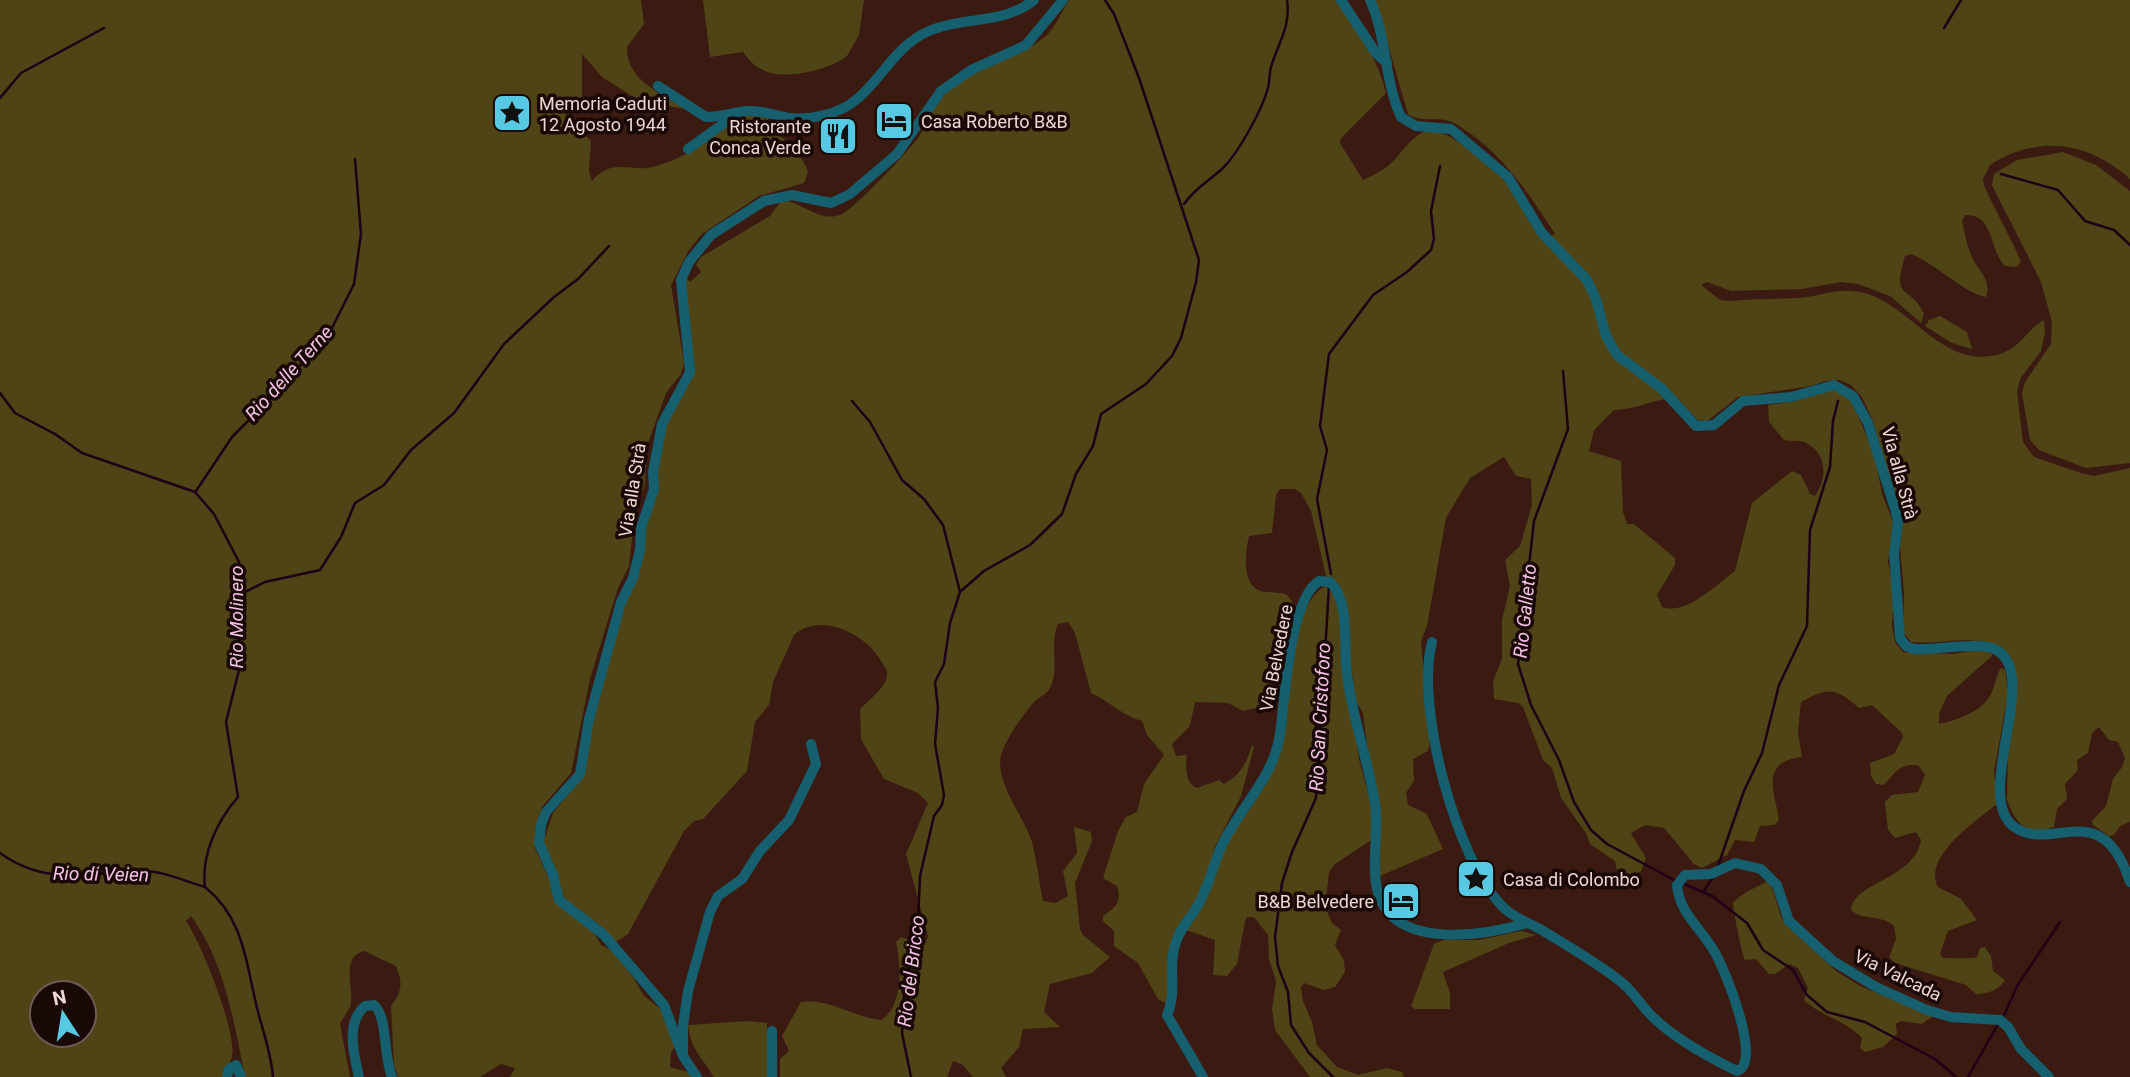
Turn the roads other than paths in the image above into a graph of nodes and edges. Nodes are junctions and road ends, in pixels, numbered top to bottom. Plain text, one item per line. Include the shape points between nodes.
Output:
1 (1034, 0) edge
2 (1063, 0) edge
3 (1341, 0) edge
4 (1370, 0) edge
5 (1387, 63) junction
6 (658, 86) dead end
7 (736, 114) junction
8 (688, 149) dead end
9 (1432, 642) dead end
10 (811, 744) dead end
11 (2130, 882) edge
12 (1527, 923) junction
13 (772, 1031) dead end
14 (683, 1056) junction
15 (240, 1071) edge
16 (1742, 1074) edge
17 (227, 1077) edge
18 (359, 1077) edge
19 (392, 1077) edge
20 (697, 1077) edge
21 (772, 1077) edge
22 (1203, 1077) edge
23 (2049, 1077) edge

1 - 7 street via 1004,17 920,35 854,102 820,117 790,118 762,111
2 - 14 street, Via alla Strà via 1026,45 971,70 941,91 897,154 850,194 831,203 792,195 764,201 711,235 681,280 690,372 662,424 640,550 589,719 580,774 546,812 539,844 554,875 559,901 604,934 664,1005
3 - 5 street, Via alla Strà
4 - 5 street, Via alla Strà
5 - 11 street, Via alla Strà via 1401,117 1410,124 1451,129 1508,177 1542,233 1587,280 1617,355 1661,388 1696,426 1714,425 1742,401 1791,397 1834,385 1848,391 1878,448 1898,521 1894,554 1900,638 1914,649 1986,646 2000,653 2007,663 2012,692 2001,764 2008,818 2012,825 2032,832 2083,830 2095,834 2123,861
6 - 7 street via 706,117
7 - 8 street
9 - 12 street, Via Valcada via 1428,666 1431,723 1456,821 1472,864 1494,897
10 - 14 street via 816,764 789,820 742,879 718,896 710,912 688,991
12 - 16 street, Via Valcada via 1617,978 1655,1018
12 - 22 street, Via Belvedere via 1494,931 1434,934 1403,923 1381,899 1376,880 1375,806 1348,684 1339,596 1330,582 1319,581 1301,607 1280,734 1269,772 1223,843 1206,890 1176,941 1167,1015
13 - 21 street
14 - 20 street, Via alla Strà
15 - 17 street via 231,1067
16 - 23 street, Via Valcada via 1748,1054 1741,1021 1719,961 1683,908 1677,885 1685,875 1711,874 1728,864 1744,863 1774,878 1789,921 1833,961 1927,1010 1951,1017 2000,1020
18 - 19 street via 355,1021 365,1006 374,1005 382,1017 384,1058

